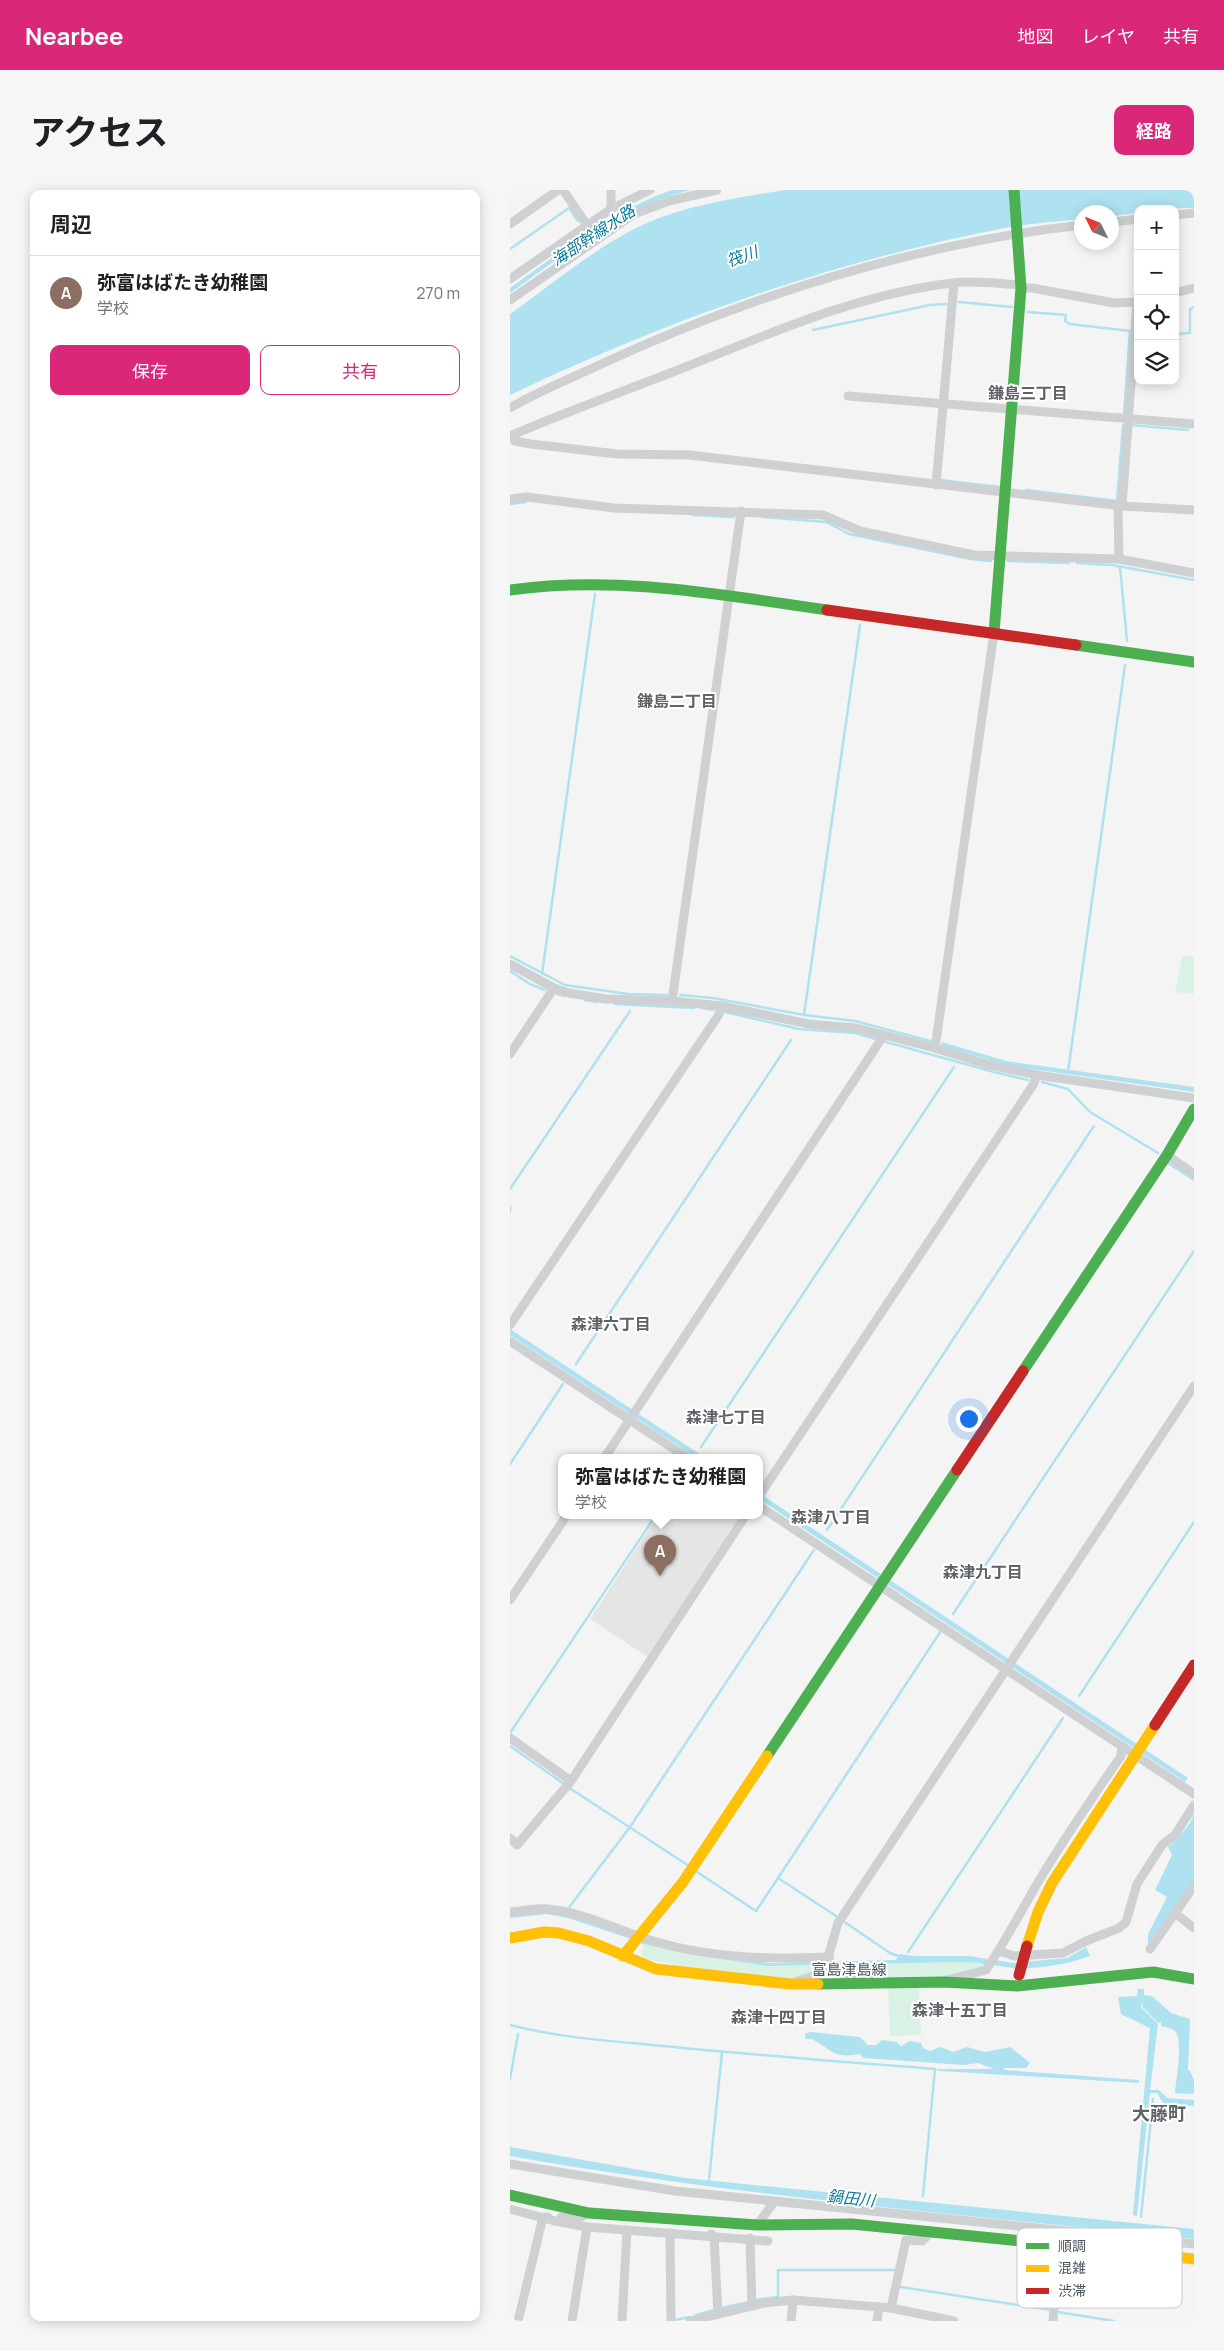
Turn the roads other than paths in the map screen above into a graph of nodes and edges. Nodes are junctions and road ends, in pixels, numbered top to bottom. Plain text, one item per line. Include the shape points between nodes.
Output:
1 (558, 190) edge
2 (563, 190) edge
3 (611, 190) edge
4 (650, 190) edge
5 (716, 190) edge
6 (1014, 190) edge
7 (611, 209) junction
8 (1194, 213) edge
9 (1179, 215) edge
10 (1134, 219) edge
11 (1119, 221) edge
12 (510, 224) edge
13 (587, 225) junction
14 (1074, 226) edge
15 (1018, 232) junction
16 (510, 279) edge
17 (954, 283) junction
18 (1021, 287) junction
19 (1194, 288) edge
20 (1179, 292) edge
21 (510, 300) edge
22 (1134, 302) edge
23 (1135, 340) edge
24 (848, 396) dead end
25 (943, 404) junction
26 (510, 408) edge
27 (1012, 409) junction
28 (1128, 419) junction
29 (1194, 424) edge
30 (510, 437) edge
31 (936, 485) junction
32 (1006, 493) junction
33 (510, 499) edge
34 (1120, 506) junction
35 (1194, 510) edge
36 (741, 511) junction
37 (1000, 555) junction
38 (1119, 559) junction
39 (1194, 573) edge
40 (511, 587) edge
41 (730, 596) junction
42 (994, 633) junction
43 (1194, 662) edge
44 (510, 964) edge
45 (554, 988) junction
46 (672, 1001) junction
47 (722, 1006) junction
48 (884, 1035) junction
49 (935, 1048) junction
50 (510, 1054) edge
51 (1037, 1074) junction
52 (1194, 1098) edge
53 (1194, 1109) edge
54 (1167, 1155) junction
55 (1194, 1174) edge
56 (510, 1325) edge
57 (510, 1341) edge
58 (1194, 1386) edge
59 (633, 1416) junction
60 (607, 1454) edge
61 (682, 1454) edge
62 (763, 1491) edge
63 (763, 1508) edge
64 (564, 1519) edge
65 (743, 1519) edge
66 (884, 1580) junction
67 (510, 1600) edge
68 (1009, 1665) junction
69 (1194, 1665) edge
70 (510, 1738) edge
71 (1122, 1747) junction
72 (1137, 1750) junction
73 (571, 1781) junction
74 (1194, 1794) edge
75 (1194, 1805) edge
76 (510, 1838) edge
77 (1194, 1886) edge
78 (510, 1912) edge
79 (1176, 1914) junction
80 (1194, 1928) edge
81 (510, 1938) edge
82 (637, 1939) junction
83 (1150, 1949) dead end
84 (997, 1955) junction
85 (623, 1956) junction
86 (829, 1964) junction
87 (1018, 1980) junction
88 (1194, 1980) edge
89 (944, 1982) junction
90 (874, 1983) junction
91 (790, 1984) junction
92 (510, 2164) edge
93 (510, 2195) edge
94 (774, 2202) junction
95 (510, 2209) edge
96 (589, 2213) junction
97 (543, 2217) junction
98 (670, 2219) junction
99 (757, 2224) junction
100 (586, 2227) junction
101 (1034, 2228) edge
102 (627, 2230) junction
103 (932, 2231) junction
104 (670, 2233) junction
105 (714, 2236) junction
106 (750, 2238) junction
107 (1017, 2239) edge
108 (768, 2241) dead end
109 (793, 2300) junction
110 (752, 2306) junction
111 (879, 2307) junction
112 (892, 2308) junction
113 (1054, 2308) edge
114 (718, 2314) junction
115 (518, 2321) edge
116 (572, 2321) edge
117 (622, 2321) edge
118 (671, 2321) edge
119 (690, 2321) edge
120 (791, 2321) edge
121 (877, 2321) edge
122 (954, 2321) edge
123 (1053, 2321) edge

1 - 12 street
2 - 13 street
3 - 7 street
4 - 7 street
5 - 21 street via 669,201 634,214
6 - 15 street
7 - 13 street
8 - 9 street
10 - 11 street
13 - 16 street
14 - 15 street
15 - 18 street
15 - 26 street via 847,272 740,307 646,343
17 - 18 street
17 - 25 street
17 - 30 street via 886,295 819,314 613,396 572,409
18 - 22 street via 1114,303
18 - 27 street
19 - 20 street
23 - 28 street
24 - 25 street
25 - 27 street
25 - 31 street
27 - 28 street
27 - 32 street
28 - 29 street
28 - 34 street
30 - 31 street via 530,444 617,454 689,455
31 - 32 street
32 - 34 street
32 - 37 street
33 - 36 street via 527,497 614,508
34 - 35 street
34 - 38 street
36 - 37 street via 823,515 860,532 974,555
36 - 41 street
37 - 38 street
37 - 42 street
38 - 39 street
40 - 41 street via 648,586
41 - 42 street
41 - 46 street
42 - 43 street
42 - 49 street
44 - 45 street
45 - 46 street via 606,999
45 - 50 street
46 - 47 street
47 - 48 street
47 - 56 street
48 - 49 street
48 - 59 street
49 - 51 street via 986,1064
51 - 52 street
51 - 62 street via 1028,1094
53 - 54 street
54 - 55 street
54 - 66 street
57 - 59 street
58 - 68 street
59 - 60 street
59 - 61 street
63 - 66 street
64 - 67 street
65 - 73 street
66 - 68 street
66 - 82 street via 683,1882
68 - 71 street
68 - 86 street via 838,1923
69 - 72 street
70 - 73 street
71 - 72 street
71 - 84 street via 1121,1756 1066,1838
72 - 74 street
72 - 87 street, bridge via 1052,1883 1038,1912
73 - 76 street via 517,1845
75 - 84 street via 1175,1835 1162,1845 1137,1884 1126,1922 1119,1928 1063,1953
77 - 79 street
78 - 82 street via 548,1909 566,1912
79 - 80 street
79 - 83 street
81 - 85 street, 富島津島線 via 539,1932 559,1933 589,1941
82 - 85 street
82 - 86 street via 694,1950
84 - 89 street via 980,1972
85 - 91 street, 富島津島線 via 656,1969 684,1974
86 - 90 street
86 - 91 street
87 - 88 street, 富島津島線 via 1153,1972
87 - 89 street, 富島津島線
89 - 90 street, 富島津島線
90 - 91 street, 富島津島線
92 - 94 street via 675,2191
93 - 96 street
94 - 99 street
94 - 101 street
95 - 97 street
96 - 97 street via 579,2218
96 - 98 street
97 - 100 street
97 - 115 street
98 - 99 street
98 - 105 street via 679,2227
99 - 103 street via 852,2224
100 - 102 street
100 - 116 street
102 - 104 street
102 - 117 street
103 - 107 street
103 - 112 street via 922,2241 906,2240
104 - 105 street
104 - 118 street
105 - 106 street
105 - 114 street
106 - 108 street
106 - 110 street
109 - 110 street
109 - 111 street
109 - 120 street
110 - 114 street
111 - 112 street
111 - 121 street
112 - 122 street
113 - 123 street
114 - 119 street

